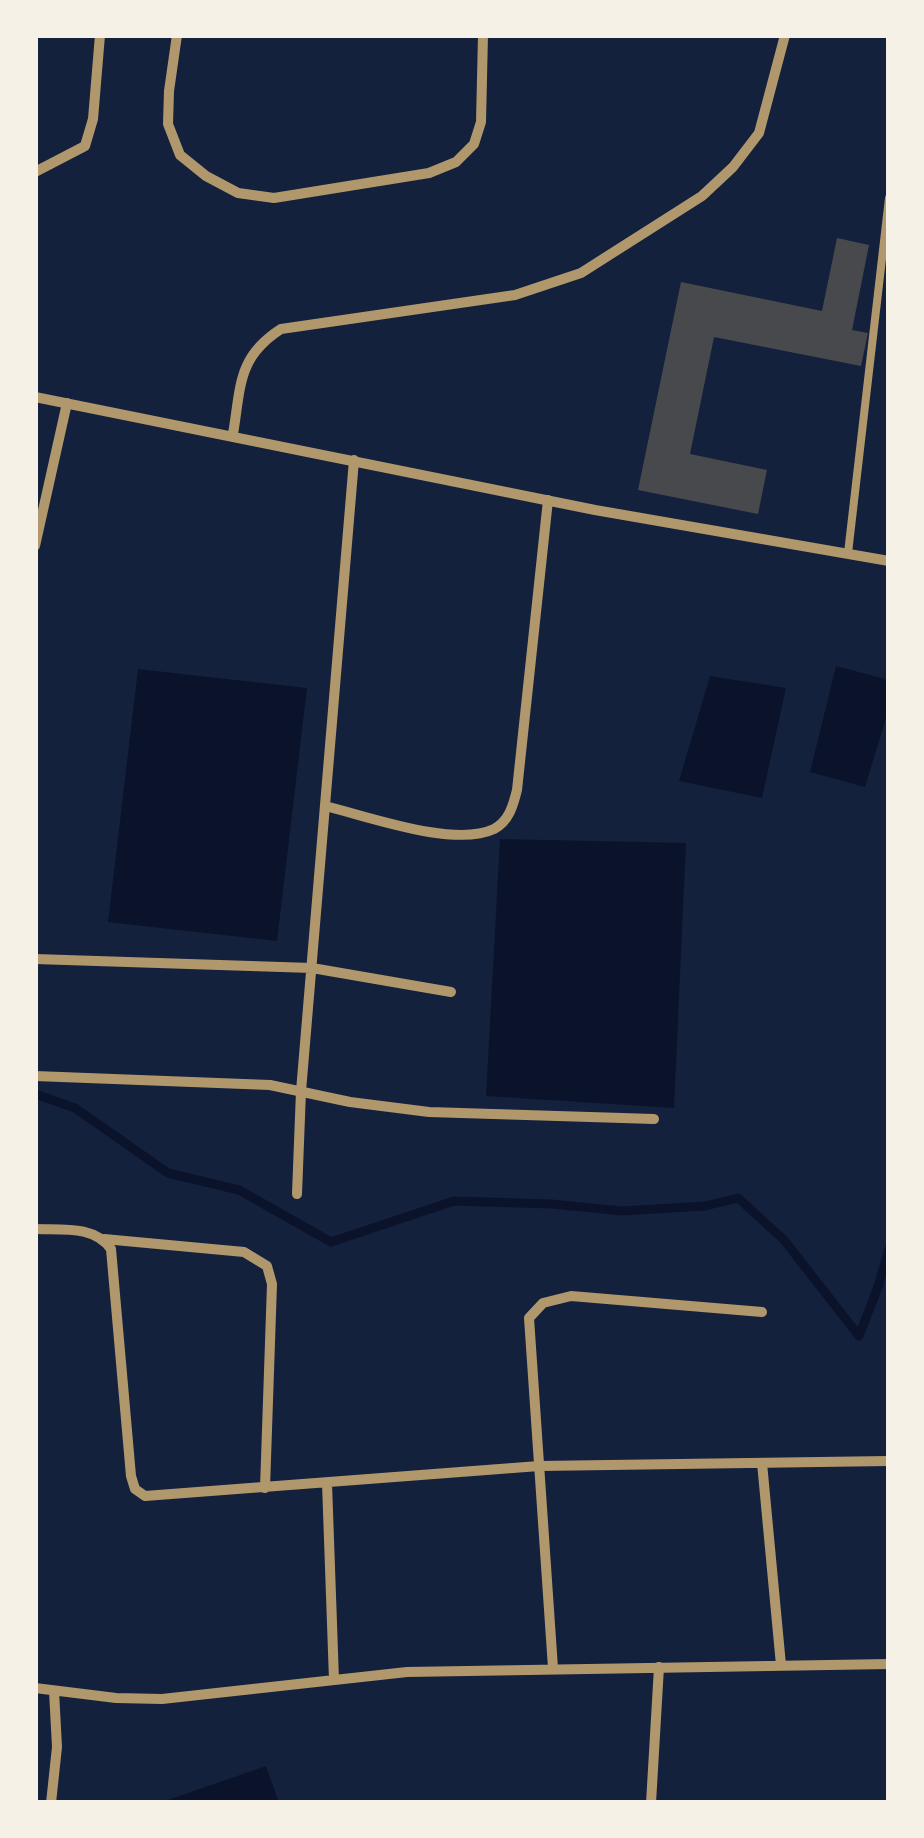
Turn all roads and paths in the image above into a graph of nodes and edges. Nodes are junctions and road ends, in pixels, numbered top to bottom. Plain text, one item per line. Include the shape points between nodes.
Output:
1 (100, 35) edge
2 (177, 35) edge
3 (482, 35) edge
4 (785, 35) edge
5 (35, 172) edge
6 (889, 198) edge
7 (35, 397) edge
8 (66, 403) junction
9 (233, 434) junction
10 (354, 460) junction
11 (548, 500) junction
12 (35, 546) edge
13 (848, 554) junction
14 (889, 561) edge
15 (325, 806) junction
16 (35, 959) edge
17 (312, 968) junction
18 (451, 992) dead end
19 (35, 1076) edge
20 (300, 1091) junction
21 (654, 1119) dead end
22 (297, 1194) dead end
23 (35, 1229) edge
24 (104, 1239) junction
25 (762, 1312) dead end
26 (889, 1461) edge
27 (762, 1463) junction
28 (540, 1466) junction
29 (326, 1483) junction
30 (265, 1488) junction
31 (889, 1664) edge
32 (780, 1666) junction
33 (553, 1668) junction
34 (659, 1668) junction
35 (334, 1680) junction
36 (35, 1688) edge
37 (54, 1691) junction
38 (51, 1803) edge
39 (652, 1803) edge

1 - 5 street via 94,119 85,146
2 - 3 street via 168,124 180,155 238,193 274,198 429,173 456,162 474,144 482,122
4 - 9 street via 759,133 702,196 582,273 547,286 281,329 245,365
6 - 13 lane
7 - 8 street
8 - 9 street
8 - 12 street
9 - 10 street
10 - 11 street
10 - 15 street
11 - 13 street
11 - 15 street via 516,790 506,819 493,830 443,834
13 - 14 street
15 - 17 street
16 - 17 street
17 - 18 street
17 - 20 street
19 - 20 street
20 - 21 street via 429,1112
20 - 22 street
23 - 24 street via 93,1232
24 - 30 street via 114,1259 135,1490 159,1496
24 - 30 street via 244,1252 267,1266 272,1284
25 - 28 street via 598,1296 544,1302 530,1318
26 - 27 street
27 - 28 street
27 - 32 street
28 - 29 street
28 - 33 street
29 - 30 street
29 - 35 street
31 - 32 street
32 - 34 street
33 - 34 street
33 - 35 street
34 - 39 street
35 - 37 street via 162,1699
36 - 37 street
37 - 38 street

